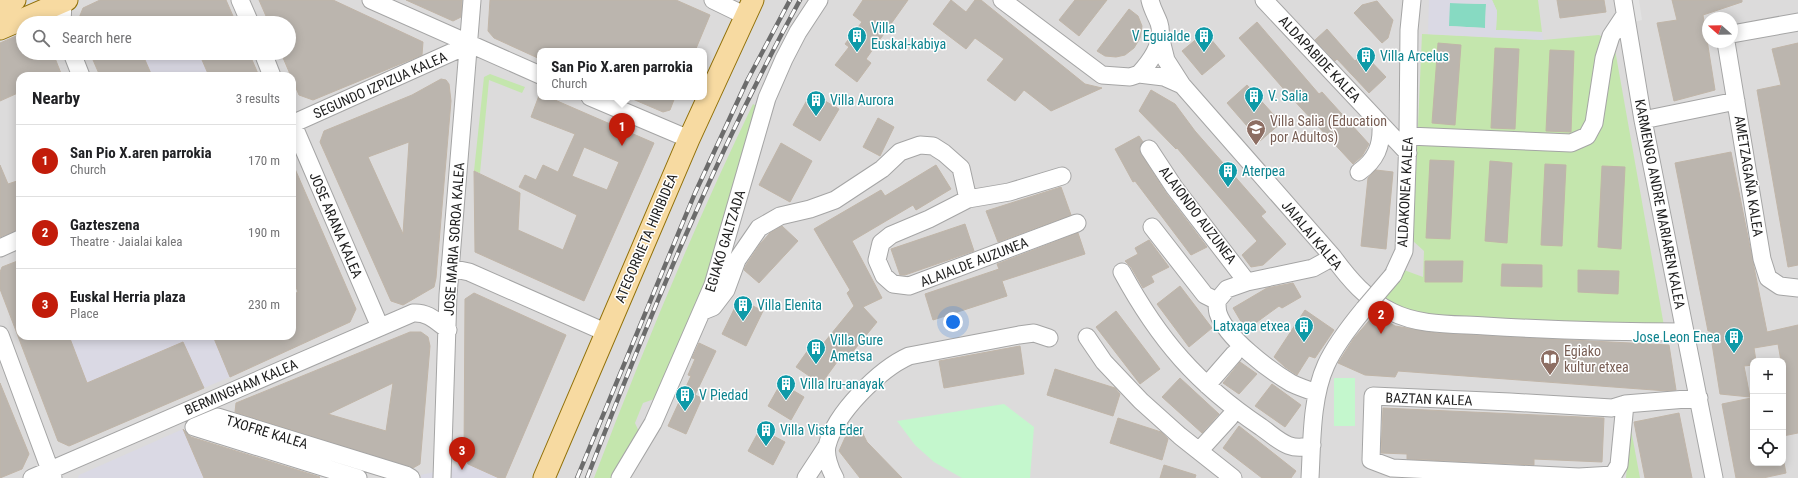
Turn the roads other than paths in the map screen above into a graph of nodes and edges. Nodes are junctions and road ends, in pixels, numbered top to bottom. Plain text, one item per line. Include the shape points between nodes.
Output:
1 (15, 0) edge
2 (240, 0) edge
3 (370, 0) edge
4 (472, 0) edge
5 (713, 0) edge
6 (765, 0) edge
7 (818, 0) edge
8 (1002, 0) edge
9 (1264, 0) edge
10 (1412, 0) edge
11 (65, 1) edge
12 (1147, 3) edge
13 (0, 7) edge
14 (750, 8) edge
15 (1624, 8) edge
16 (30, 16) edge
17 (63, 16) edge
18 (247, 16) edge
19 (16, 22) edge
20 (1798, 22) edge
21 (0, 29) edge
22 (1738, 33) edge
23 (1159, 35) junction
24 (468, 45) junction
25 (1727, 48) edge
26 (75, 60) edge
27 (266, 60) edge
28 (79, 72) edge
29 (270, 72) edge
30 (537, 74) edge
31 (1139, 74) junction
32 (1182, 85) junction
33 (597, 100) edge
34 (1736, 101) junction
35 (1643, 120) junction
36 (296, 122) edge
37 (1381, 125) junction
38 (296, 133) edge
39 (1408, 136) junction
40 (689, 139) junction
41 (1149, 149) dead end
42 (1408, 153) junction
43 (1359, 172) dead end
44 (1062, 176) dead end
45 (968, 199) junction
46 (1077, 223) dead end
47 (1152, 227) dead end
48 (16, 241) edge
49 (0, 248) edge
50 (1333, 257) junction
51 (450, 268) junction
52 (1122, 272) dead end
53 (1247, 282) junction
54 (1798, 288) edge
55 (1217, 301) junction
56 (703, 311) junction
57 (380, 327) junction
58 (448, 330) junction
59 (605, 332) junction
60 (1685, 332) junction
61 (0, 335) edge
62 (1088, 337) dead end
63 (1050, 338) dead end
64 (1234, 354) dead end
65 (1207, 385) junction
66 (1317, 393) junction
67 (1699, 398) junction
68 (1626, 404) junction
69 (1230, 417) dead end
70 (1312, 445) junction
71 (827, 446) junction
72 (1199, 450) junction
73 (52, 474) edge
74 (32, 478) edge
75 (358, 478) edge
76 (411, 478) edge
77 (442, 478) edge
78 (544, 478) edge
79 (558, 478) edge
80 (620, 478) edge
81 (806, 478) edge
82 (835, 478) edge
83 (1233, 478) edge
84 (1310, 478) edge
85 (1714, 478) edge

1 - 13 main road
2 - 18 street
3 - 24 street
4 - 24 street, JOSE MARIA SOROA KALEA
5 - 14 street
6 - 79 main road, ATEGORRIETA HIRIBIDEA via 676,194
7 - 56 street, EGIAKO GALTZADA via 784,59 768,98
8 - 31 street, JAIALAI KALEA via 1102,75 1130,77
9 - 37 street, ALDAPABIDE KALEA
10 - 39 street, ALDAKONEA KALEA via 1409,30
11 - 16 main road
11 - 17 street
12 - 23 street via 1159,25
14 - 40 main road, ATEGORRIETA HIRIBIDEA
15 - 35 street, KARMENGO ANDRE MARIAREN KALEA
15 - 39 street via 1604,58 1594,123 1587,136 1572,143
19 - 21 main road
20 - 22 street
23 - 31 street via 1156,52
23 - 32 street via 1166,60
24 - 30 street
24 - 36 street, SEGUNDO IZPIZUA KALEA
24 - 51 street, JOSE MARIA SOROA KALEA
25 - 34 street, AMETZAGAÑA KALEA
26 - 28 street
27 - 29 street
31 - 32 street, JAIALAI KALEA via 1164,77
32 - 50 street, JAIALAI KALEA
33 - 40 street
34 - 35 street
34 - 54 street, AMETZAGAÑA KALEA via 1762,259 1768,278 1780,286
35 - 60 street, KARMENGO ANDRE MARIAREN KALEA
37 - 42 street, ALDAPABIDE KALEA
37 - 43 street via 1382,137 1378,152 1369,165
38 - 57 street, JOSE ARANA KALEA
39 - 42 street, ALDAKONEA KALEA
40 - 59 main road, ATEGORRIETA HIRIBIDEA
41 - 53 street, ALAIONDO AUZUNEA via 1174,187
42 - 66 street, ALDAKONEA KALEA, bridge via 1404,251 1393,275 1348,328 1326,365
44 - 45 street, ALAIALDE AUZUNEA via 1009,192
45 - 46 street, ALAIALDE AUZUNEA via 891,235 881,244 877,260 884,276 893,284 909,286
45 - 56 street via 961,168 944,153 932,146 920,145 900,152 882,169 834,200 780,216 759,228 738,260 726,290 713,307
47 - 55 street via 1205,295
48 - 49 street
50 - 53 street, ALAIONDO AUZUNEA via 1313,268
50 - 60 street, JAIALAI KALEA via 1360,290 1392,312 1415,320 1623,332
51 - 58 street, JOSE MARIA SOROA KALEA
51 - 59 street via 469,272
52 - 65 street via 1157,330 1187,366
53 - 55 street, ALAIONDO AUZUNEA via 1227,290
55 - 66 street via 1218,314 1230,333 1248,351 1272,371
56 - 80 street, EGIAKO GALTZADA via 653,422
57 - 58 street, BERMINGHAM KALEA via 421,312 430,315
57 - 73 street, BERMINGHAM KALEA
58 - 77 street, JOSE MARIA SOROA KALEA
59 - 78 main road, ATEGORRIETA HIRIBIDEA
60 - 67 street, KARMENGO ANDRE MARIAREN KALEA
61 - 73 street
62 - 72 street via 1104,362 1141,401
63 - 71 street via 1034,333 1019,335 909,356 897,361 850,406 836,426
64 - 65 street
65 - 70 street via 1238,411 1288,446 1301,448
66 - 70 street, ALDAKONEA KALEA
67 - 68 street, BAZTAN KALEA
67 - 85 street, KARMENGO ANDRE MARIAREN KALEA
68 - 68 street, BAZTAN KALEA via 1612,408 1373,396 1371,460 1392,468 1579,477 1613,475 1619,465
69 - 72 street
70 - 84 street, ALDAKONEA KALEA
71 - 81 street
71 - 82 street via 830,470
72 - 83 street
73 - 74 street, BERMINGHAM KALEA
75 - 76 street, TXOFRE KALEA via 194,427 218,417

